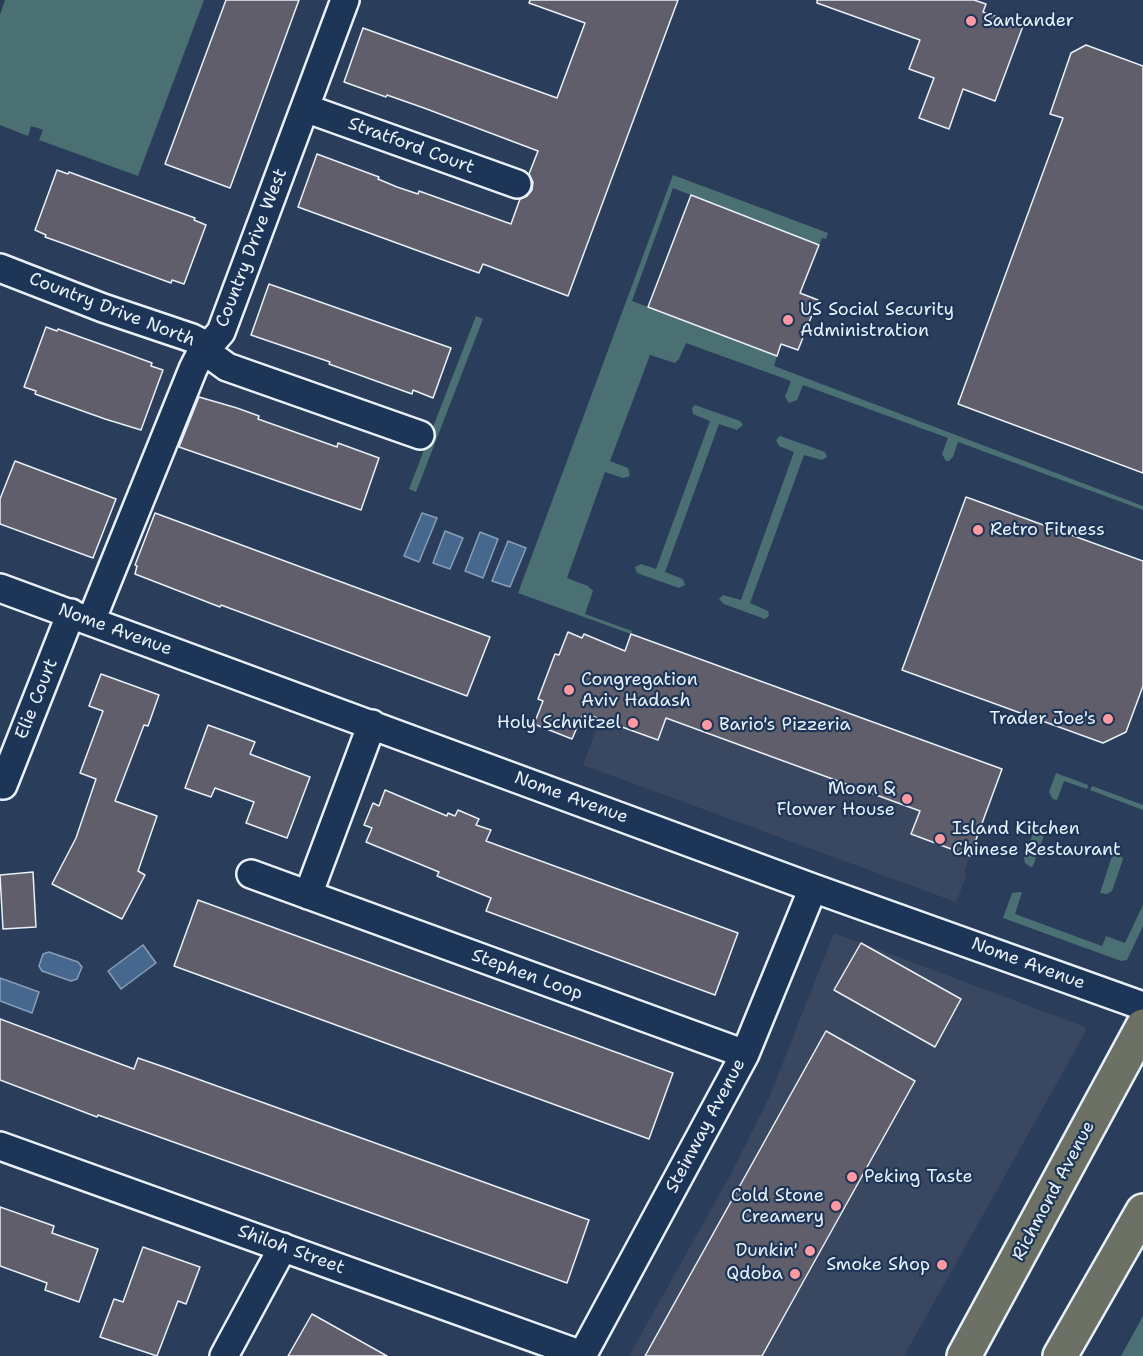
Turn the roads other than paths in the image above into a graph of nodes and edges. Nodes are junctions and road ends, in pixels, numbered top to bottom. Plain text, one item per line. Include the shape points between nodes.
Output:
1 (345, 0) edge
2 (305, 108) junction
3 (517, 184) dead end
4 (0, 268) edge
5 (206, 348) junction
6 (420, 435) dead end
7 (0, 588) edge
8 (81, 617) junction
9 (372, 724) junction
10 (3, 785) dead end
11 (251, 874) dead end
12 (813, 888) junction
13 (308, 895) junction
14 (1143, 1006) edge
15 (1143, 1026) edge
16 (745, 1054) junction
17 (0, 1146) edge
18 (1143, 1211) edge
19 (283, 1247) junction
20 (224, 1356) edge
21 (582, 1356) edge
22 (964, 1356) edge
23 (1060, 1356) edge

1 - 2 street, Country Drive West
2 - 3 street, Stratford Court
2 - 5 street, Country Drive West via 221,332
4 - 5 street, Country Drive North via 192,338
5 - 6 street, Country Drive North via 227,367
5 - 8 street, Country Drive West
7 - 8 street, Nome Avenue
8 - 9 street, Nome Avenue
8 - 10 street, Elie Court
9 - 12 street, Nome Avenue
9 - 13 street
11 - 13 street, Stephen Loop
12 - 14 street, Nome Avenue
12 - 16 street, Steinway Avenue
13 - 16 street, Stephen Loop
15 - 22 main road, Richmond Avenue
16 - 21 street, Steinway Avenue
17 - 19 street, Shiloh Street
18 - 23 main road
19 - 20 street
19 - 21 street, Shiloh Street

